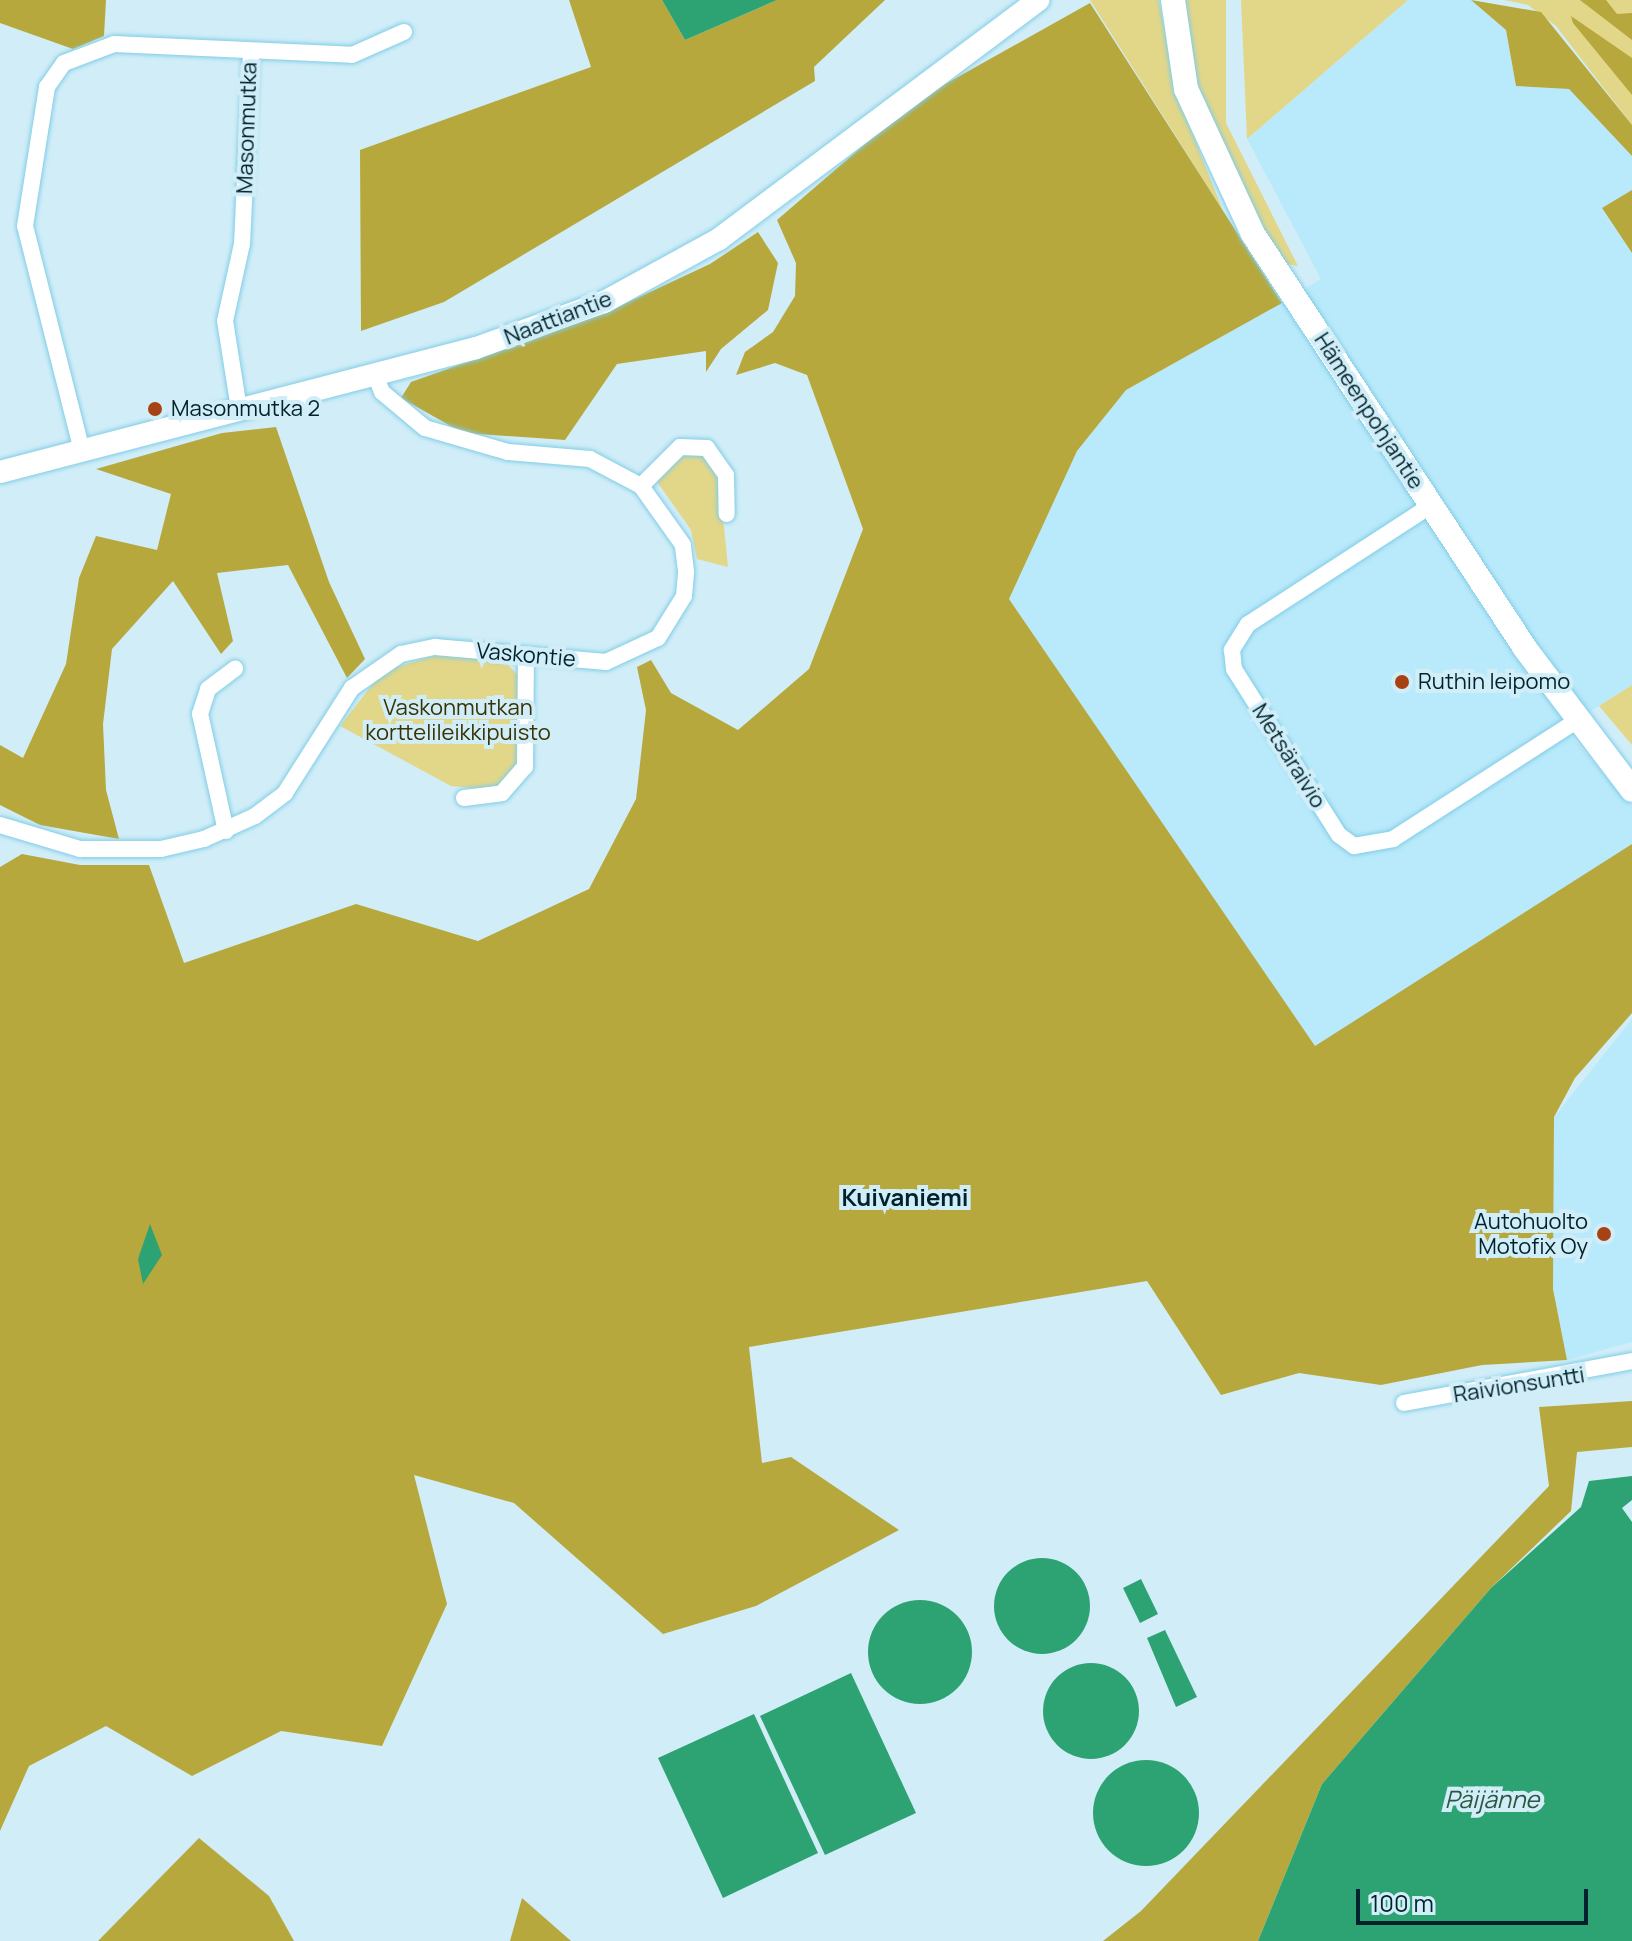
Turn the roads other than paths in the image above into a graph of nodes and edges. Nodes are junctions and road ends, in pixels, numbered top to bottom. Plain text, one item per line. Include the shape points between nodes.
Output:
1 (1038, 0) edge
2 (1173, 0) edge
3 (404, 32) dead end
4 (251, 51) junction
5 (375, 375) junction
6 (239, 409) junction
7 (82, 451) junction
8 (0, 472) edge
9 (641, 486) junction
10 (1430, 506) junction
11 (727, 514) dead end
12 (526, 657) junction
13 (235, 669) dead end
14 (1576, 721) junction
15 (1632, 790) edge
16 (464, 798) dead end
17 (0, 825) edge
18 (226, 831) junction
19 (1632, 1361) edge
20 (1404, 1403) dead end

1 - 5 street, Naattiantie via 941,66 780,197 655,277 553,323
2 - 10 main road, Hämeenpohjantie via 1186,89 1202,137 1253,234
3 - 4 street via 352,55
4 - 6 street, Masonmutka via 242,244 225,321
4 - 7 street, Masonmutka via 114,44 64,63 47,87 25,226
5 - 6 street, Naattiantie
5 - 9 street, Vaskontie via 401,411 437,433 508,452 590,459
6 - 7 street, Naattiantie
7 - 8 street, Naattiantie
9 - 11 street via 680,447 707,448 726,475
9 - 12 street, Vaskontie via 683,545 684,596 672,621 638,653 606,662
10 - 14 main road, Hämeenpohjantie
10 - 14 street, Metsäraivio via 1248,624 1232,650 1234,669 1339,835 1354,846 1393,839
12 - 16 street via 525,767 502,793
12 - 18 street, Vaskontie via 435,647 375,666 352,688 285,793
13 - 18 street via 208,689 200,714
14 - 15 main road, Hämeenpohjantie
17 - 18 street, Vaskontie via 80,849 161,849
19 - 20 street, Raivionsuntti

